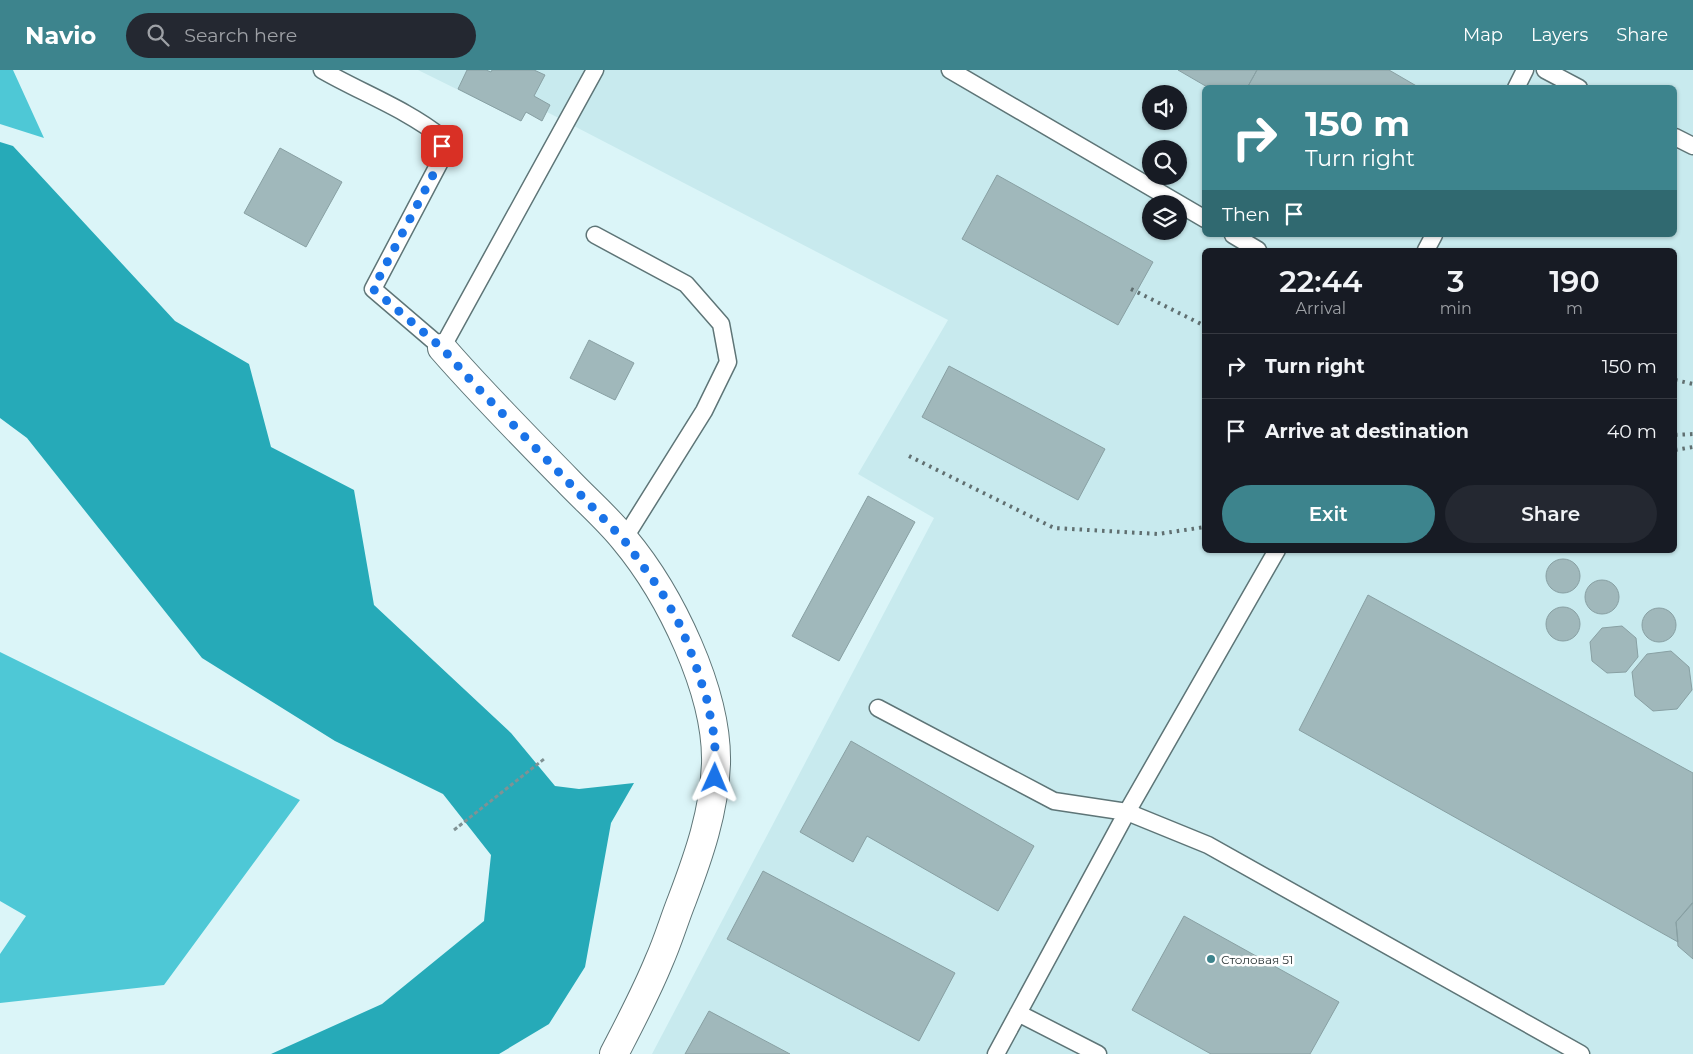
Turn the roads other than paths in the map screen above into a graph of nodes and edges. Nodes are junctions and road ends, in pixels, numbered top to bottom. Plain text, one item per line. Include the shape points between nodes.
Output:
1 (322, 70) edge
2 (595, 70) edge
3 (950, 70) edge
4 (1525, 70) edge
5 (1545, 70) edge
6 (1518, 85) edge
7 (1573, 85) edge
8 (1677, 138) edge
9 (1693, 146) edge
10 (1202, 217) edge
11 (595, 235) dead end
12 (1236, 237) edge
13 (1255, 248) edge
14 (442, 348) junction
15 (624, 540) junction
16 (1275, 553) edge
17 (878, 708) dead end
18 (1127, 812) junction
19 (1018, 1013) junction
20 (614, 1054) edge
21 (996, 1054) edge
22 (1098, 1054) edge
23 (1580, 1054) edge

1 - 14 lane via 425,124 441,136 443,156 373,289
2 - 14 lane
3 - 10 lane
4 - 6 lane
5 - 7 lane
8 - 9 lane
11 - 15 lane via 686,284 721,324 728,362 704,410
12 - 13 lane
14 - 15 street
15 - 20 street via 661,591 681,627 707,700 716,762 714,794 698,856 660,960
16 - 18 lane
17 - 18 lane via 1054,801
18 - 19 lane
18 - 23 lane via 1208,845
19 - 21 lane
19 - 22 lane

